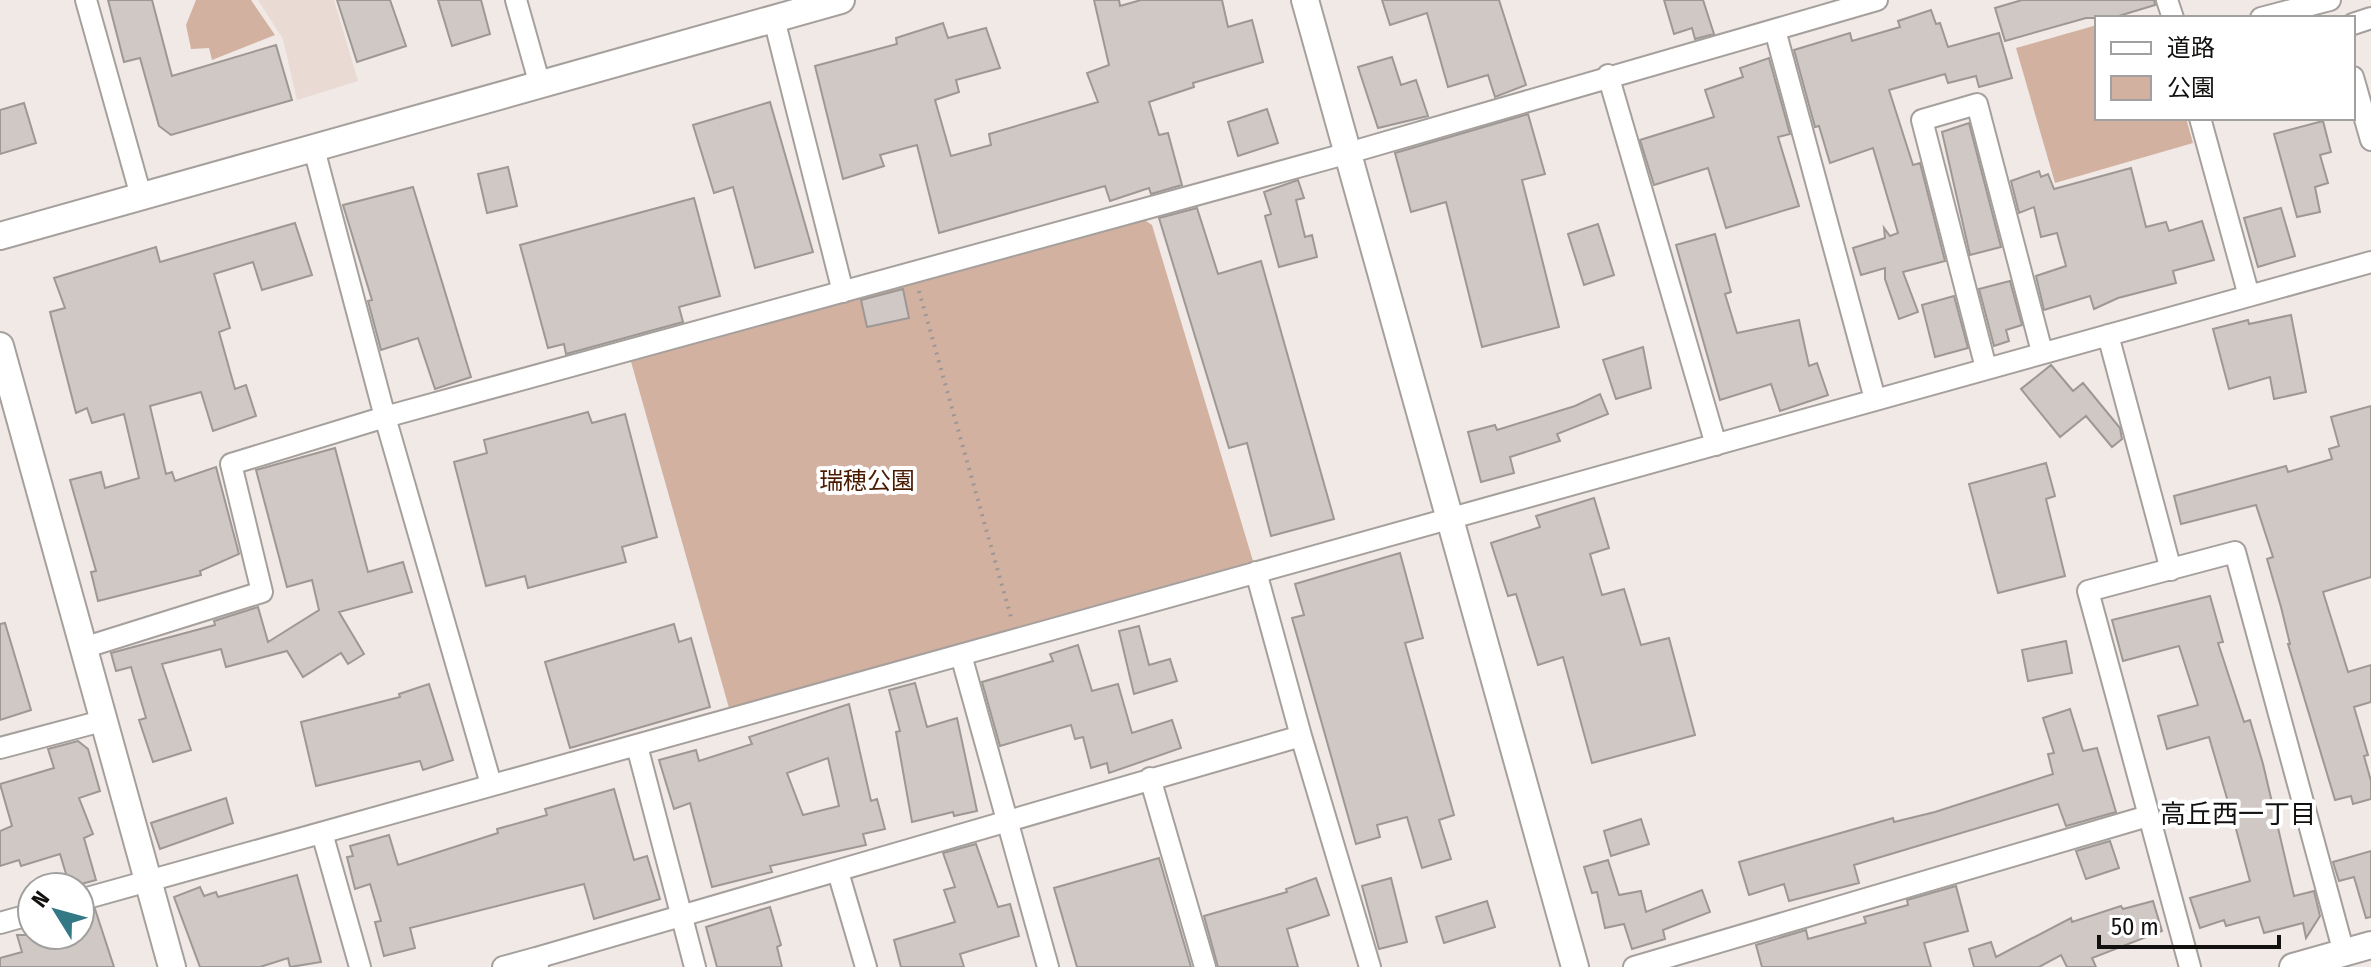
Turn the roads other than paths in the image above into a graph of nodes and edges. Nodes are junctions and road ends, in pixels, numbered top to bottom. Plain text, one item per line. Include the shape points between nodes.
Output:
1 (86, 0) edge
2 (516, 0) edge
3 (841, 0) edge
4 (1305, 0) edge
5 (1877, 0) edge
6 (2331, 0) edge
7 (2269, 16) edge
8 (774, 19) junction
9 (1775, 30) junction
10 (1608, 75) junction
11 (2355, 84) edge
12 (540, 85) junction
13 (2201, 120) edge
14 (2371, 140) edge
15 (314, 149) junction
16 (1345, 154) junction
17 (141, 196) junction
18 (0, 236) edge
19 (2371, 262) edge
20 (843, 292) junction
21 (2249, 296) junction
22 (2108, 335) junction
23 (0, 346) edge
24 (2042, 352) junction
25 (1986, 368) junction
26 (1875, 399) junction
27 (385, 417) junction
28 (10, 419) edge
29 (1716, 445) junction
30 (1450, 519) junction
31 (2171, 570) junction
32 (1256, 572) junction
33 (83, 648) junction
34 (961, 655) junction
35 (102, 721) junction
36 (1301, 736) junction
37 (637, 746) junction
38 (0, 748) edge
39 (1150, 778) junction
40 (491, 784) junction
41 (2148, 816) junction
42 (1006, 819) junction
43 (322, 833) junction
44 (838, 872) junction
45 (148, 881) junction
46 (96, 896) edge
47 (681, 918) junction
48 (2371, 945) edge
49 (2333, 959) edge
50 (537, 963) edge
51 (172, 967) edge
52 (360, 967) edge
53 (503, 967) edge
54 (695, 967) edge
55 (866, 967) edge
56 (1048, 967) edge
57 (1205, 967) edge
58 (1370, 967) edge
59 (1575, 967) edge
60 (1634, 967) edge
61 (2190, 967) edge
62 (2293, 967) edge

1 - 17 street
2 - 12 street
3 - 8 street
4 - 16 street
5 - 9 street
6 - 7 street
8 - 12 street
8 - 20 street
9 - 10 street
9 - 26 street
10 - 16 street
10 - 29 street
11 - 14 street
12 - 15 street
13 - 21 street
15 - 17 street
15 - 27 street
16 - 20 street
16 - 30 street
17 - 18 street
19 - 21 street
20 - 27 street
21 - 22 street
22 - 24 street
22 - 31 street
23 - 28 street
24 - 25 street
24 - 25 street via 1977,104 1922,120
25 - 26 street
26 - 29 street
27 - 33 street via 231,464 262,592
27 - 40 street
28 - 33 street
29 - 30 street
30 - 32 street
30 - 59 street
31 - 41 street via 2088,591
31 - 49 street via 2235,552
32 - 34 street
32 - 36 street
33 - 35 street
34 - 37 street
34 - 42 street
35 - 38 street
35 - 45 street
36 - 39 street
36 - 58 street
37 - 40 street
37 - 47 street
39 - 42 street
39 - 57 street
40 - 43 street
41 - 60 street
41 - 61 street
42 - 44 street
42 - 56 street
43 - 45 street
43 - 52 street
44 - 47 street
44 - 55 street
45 - 46 street
45 - 51 street
47 - 50 street
47 - 54 street
48 - 49 street
49 - 62 street
50 - 53 street

